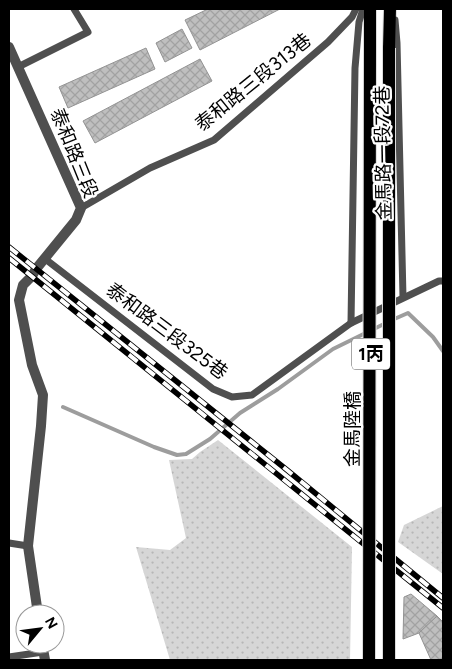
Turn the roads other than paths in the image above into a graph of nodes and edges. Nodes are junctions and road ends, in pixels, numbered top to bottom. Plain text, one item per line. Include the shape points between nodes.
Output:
1 (74, 9) edge
2 (356, 9) edge
3 (363, 9) edge
4 (370, 9) edge
5 (390, 9) edge
6 (394, 9) edge
7 (9, 47) edge
8 (18, 67) junction
9 (81, 208) junction
10 (44, 258) junction
11 (443, 281) edge
12 (403, 297) junction
13 (351, 323) junction
14 (9, 543) edge
15 (28, 546) junction
16 (37, 604) edge
17 (29, 654) edge
18 (9, 657) edge
19 (369, 660) edge
20 (389, 660) edge

1 - 8 lane via 88,32
2 - 9 lane, 泰和路三段313巷 via 328,42 214,140 150,168
3 - 13 lane via 355,68
4 - 19 main road, 金馬陸橋 / 1丙, bridge
5 - 20 main road, 金馬陸橋 / 1丙, bridge
6 - 12 lane, 金馬路一段72巷
7 - 8 street, 泰和路三段
8 - 9 street, 泰和路三段
9 - 10 street, 泰和路三段 via 76,220
10 - 13 lane, 泰和路三段325巷 via 213,389 232,397 252,395
10 - 15 street, 泰和路三段 via 23,284 19,300 32,365 43,395
11 - 12 lane, 泰和路三段325巷
12 - 13 lane, 泰和路三段325巷
14 - 15 lane
15 - 16 street, 泰和路三段
17 - 18 lane

